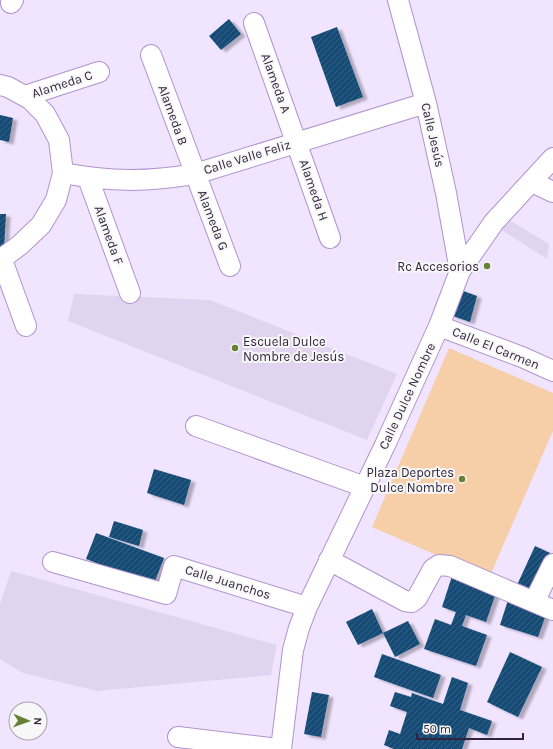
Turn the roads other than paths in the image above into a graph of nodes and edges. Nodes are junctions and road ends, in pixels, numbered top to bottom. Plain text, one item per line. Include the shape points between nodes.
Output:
1 (398, 0) edge
2 (254, 23) dead end
3 (151, 55) dead end
4 (99, 72) dead end
5 (0, 85) edge
6 (25, 96) junction
7 (426, 103) junction
8 (297, 142) junction
9 (553, 158) edge
10 (63, 173) junction
11 (195, 174) junction
12 (88, 178) junction
13 (532, 182) junction
14 (553, 192) edge
15 (330, 238) dead end
16 (1, 260) edge
17 (230, 266) dead end
18 (460, 271) junction
19 (130, 292) dead end
20 (26, 326) dead end
21 (439, 326) junction
22 (553, 371) edge
23 (196, 426) dead end
24 (365, 487) junction
25 (329, 560) junction
26 (53, 562) dead end
27 (553, 564) edge
28 (534, 602) junction
29 (307, 607) junction
30 (553, 610) edge
31 (178, 737) dead end
32 (280, 749) edge

1 - 7 street, Calle Jesús
2 - 8 street, Alameda A
3 - 11 street, Alameda B
4 - 6 street, Alameda C
5 - 6 street
6 - 10 street via 45,114 59,140
7 - 8 street, Calle Valle Feliz
7 - 18 street, Calle Jesús
8 - 11 street, Calle Valle Feliz
8 - 15 street, Alameda H
9 - 13 street, Calle Dulce Nombre
10 - 12 street, Calle Valle Feliz
10 - 16 street via 56,200 41,225
11 - 12 street, Calle Valle Feliz via 139,181
11 - 17 street, Alameda G
12 - 19 street, Alameda F
13 - 14 street
13 - 18 street, Calle Dulce Nombre via 494,222
16 - 20 street
18 - 21 street, Calle Dulce Nombre
21 - 22 street, Calle El Carmen
21 - 24 street, Calle Dulce Nombre
23 - 24 street
24 - 25 street, Calle Dulce Nombre
25 - 28 street via 405,601 412,602 417,598 432,569 439,565 450,566
25 - 29 street, Calle Dulce Nombre
26 - 29 street, Calle Juanchos via 166,594 174,566
27 - 28 street
28 - 30 street
29 - 32 street, Calle Dulce Nombre via 293,650
31 - 32 street

